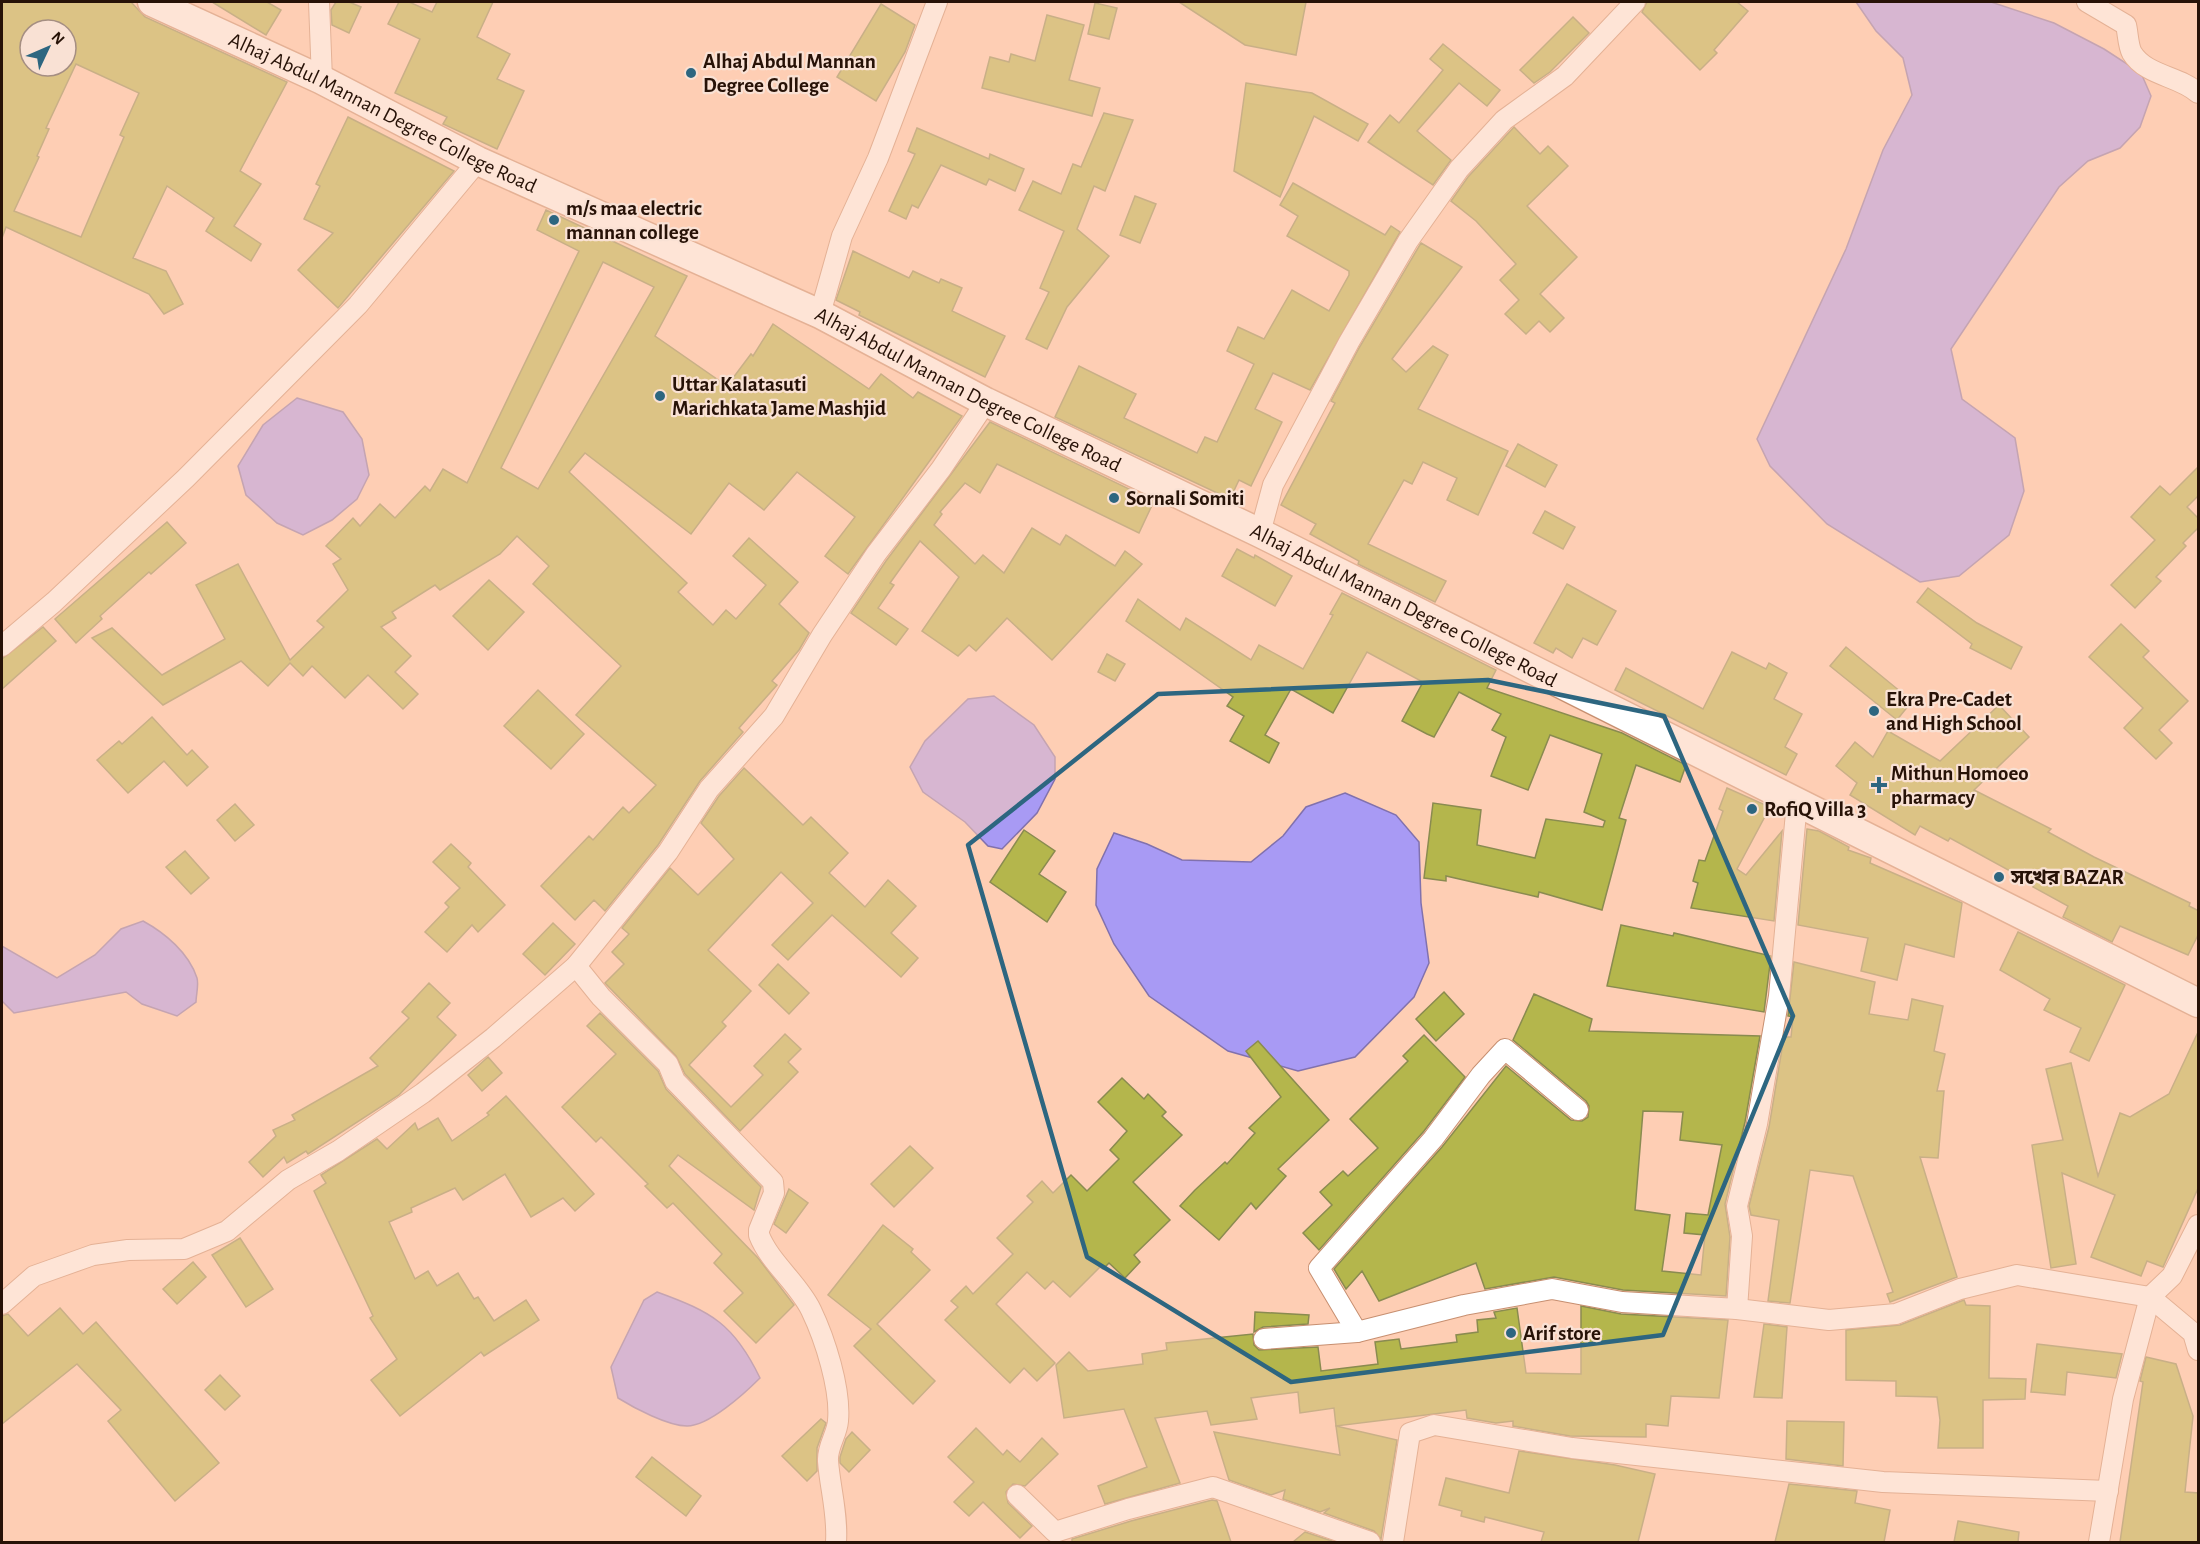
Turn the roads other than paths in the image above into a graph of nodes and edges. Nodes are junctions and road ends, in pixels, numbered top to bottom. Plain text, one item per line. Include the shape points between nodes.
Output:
1 (152, 2) edge
2 (319, 2) edge
3 (936, 2) edge
4 (1635, 2) edge
5 (2087, 2) edge
6 (322, 80) junction
7 (2199, 93) edge
8 (478, 161) junction
9 (820, 314) junction
10 (986, 402) junction
11 (1260, 533) junction
12 (2, 646) edge
13 (1797, 802) junction
14 (576, 966) junction
15 (2199, 1003) edge
16 (1578, 1110) dead end
17 (2199, 1225) edge
18 (2150, 1297) junction
19 (2, 1304) edge
20 (1737, 1309) junction
21 (1357, 1332) junction
22 (1264, 1339) dead end
23 (2199, 1350) edge
24 (2108, 1491) junction
25 (1017, 1494) dead end
26 (836, 1542) edge
27 (1370, 1542) edge
28 (1393, 1542) edge
29 (2099, 1542) edge

1 - 6 street, Alhaj Abdul Mannan Degree College Road
2 - 6 street
3 - 9 street via 878,158 842,236
4 - 11 street via 1565,76 1504,120 1459,169 1408,241 1349,342 1274,485
5 - 7 street via 2126,24 2132,53 2147,68
6 - 8 street, Alhaj Abdul Mannan Degree College Road
8 - 9 street, Alhaj Abdul Mannan Degree College Road
8 - 12 street via 358,305 186,478
9 - 10 street, Alhaj Abdul Mannan Degree College Road
10 - 11 street, Alhaj Abdul Mannan Degree College Road
10 - 14 street via 876,554 774,716 709,789 668,852
11 - 13 street, Alhaj Abdul Mannan Degree College Road
13 - 15 street, Alhaj Abdul Mannan Degree College Road
13 - 20 street via 1779,996 1757,1124 1737,1206 1742,1236
14 - 19 street via 423,1093 288,1180 227,1231 184,1249 93,1255 34,1276
14 - 26 street via 668,1064 675,1081 773,1182 774,1193 759,1235 810,1309 827,1352 836,1400 838,1420 828,1461 835,1500
16 - 21 street via 1505,1049 1481,1074 1433,1139 1319,1268
17 - 18 street via 2172,1276
18 - 20 street via 2017,1275 1960,1289 1896,1314 1829,1320
18 - 23 street via 2193,1333
18 - 24 street via 2123,1399
20 - 21 street via 1622,1302 1552,1289 1464,1305
21 - 22 street
24 - 28 street via 1883,1482 1572,1448 1434,1425 1410,1433
24 - 29 street
25 - 27 street via 1055,1532 1213,1487

